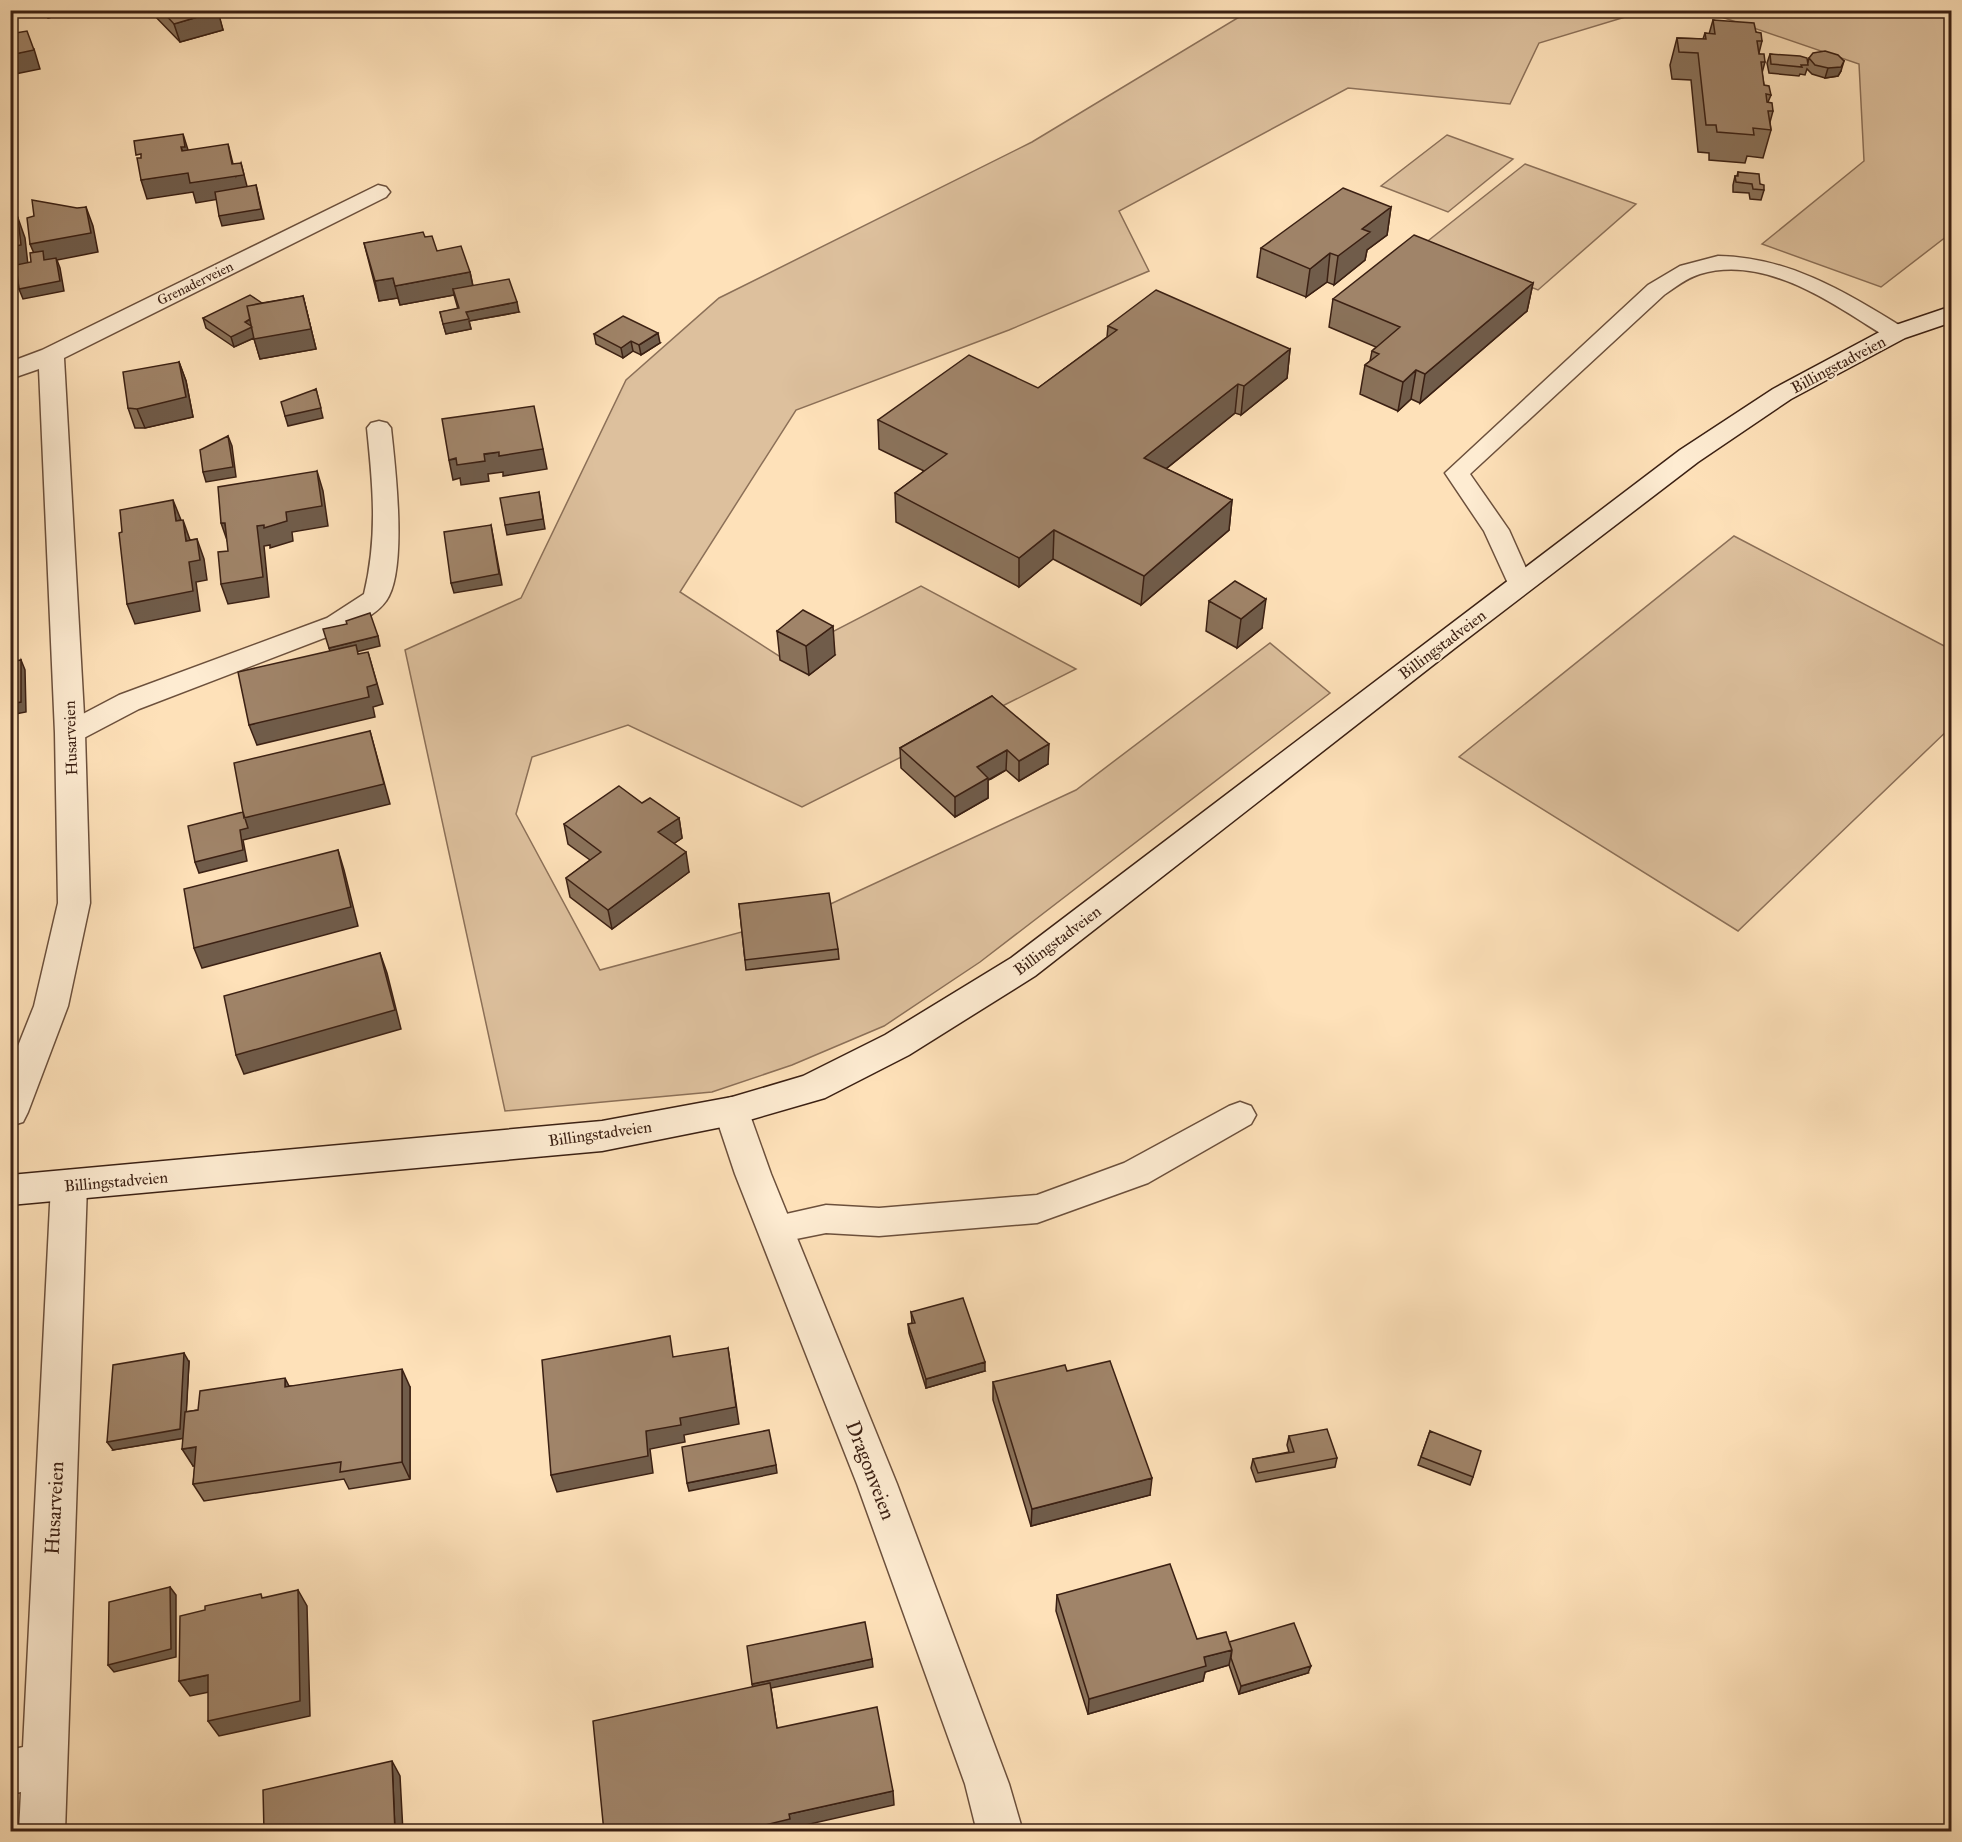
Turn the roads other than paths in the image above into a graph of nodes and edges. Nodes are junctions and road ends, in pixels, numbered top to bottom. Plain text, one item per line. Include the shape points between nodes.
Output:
1 (378, 192) dead end
2 (1952, 313) edge
3 (1896, 333) junction
4 (51, 355) junction
5 (10, 370) edge
6 (379, 428) dead end
7 (1520, 584) junction
8 (70, 733) junction
9 (732, 1111) junction
10 (10, 1112) edge
11 (1240, 1115) dead end
12 (69, 1185) junction
13 (10, 1190) edge
14 (776, 1229) junction
15 (27, 1769) edge
16 (42, 1832) edge
17 (1000, 1832) edge

1 - 4 street, Grenaderveien
2 - 3 street, Billingstadveien
3 - 7 street, Billingstadveien via 1782,394 1689,456
3 - 7 lane via 1819,289 1763,265 1724,262 1692,269 1656,290 1457,473 1496,530
4 - 5 street, Grenaderveien
4 - 8 street, Husarveien
6 - 8 lane via 386,492 385,560 376,597 336,624 129,702
7 - 9 street, Billingstadveien via 1023,967 897,1045 813,1088
8 - 10 street, Husarveien via 74,903 51,1006
9 - 12 street, Billingstadveien via 602,1136
9 - 14 street, Dragonveien
11 - 14 lane via 1136,1173 1037,1209 879,1222 826,1219
12 - 13 street, Billingstadveien
12 - 15 street, Husarveien
14 - 17 street, Dragonveien via 881,1495 987,1784
15 - 16 street, Husarveien

